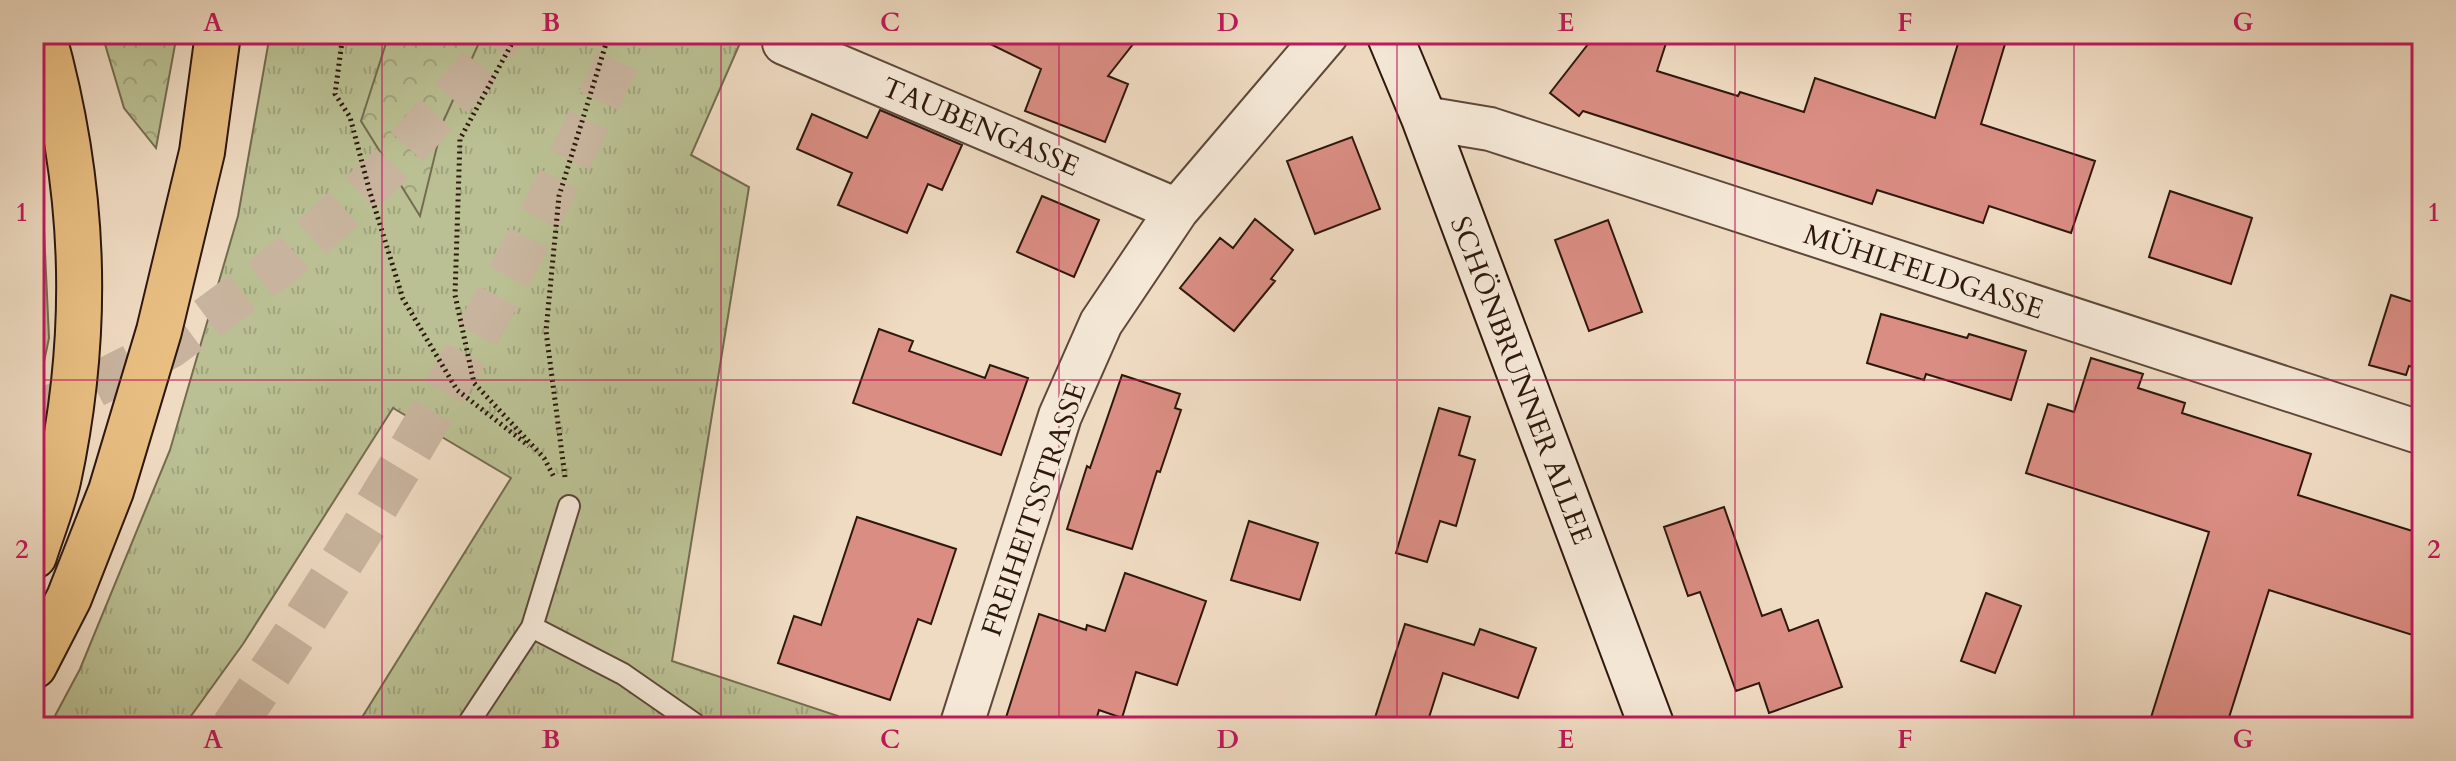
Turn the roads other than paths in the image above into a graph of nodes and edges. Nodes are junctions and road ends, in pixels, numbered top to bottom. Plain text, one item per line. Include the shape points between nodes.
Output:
1 (43, 34) edge
2 (218, 34) edge
3 (1327, 34) edge
4 (1389, 34) edge
5 (784, 43) dead end
6 (1424, 118) junction
7 (1177, 210) junction
8 (2422, 433) edge
9 (569, 506) road end
10 (34, 556) edge
11 (532, 627) junction
12 (34, 666) edge
13 (466, 727) edge
14 (696, 727) edge
15 (961, 727) edge
16 (1652, 727) edge

1 - 10 highway via 72,161 79,315 57,483
2 - 12 highway via 202,152 159,331 111,491 69,598
3 - 7 street, FREIHEITSSTRASSE
4 - 6 main road, SCHÖNBRUNNER ALLEE
5 - 7 street, TAUBENGASSE
6 - 8 street, MÜHLFELDGASSE via 1490,129
6 - 16 main road, SCHÖNBRUNNER ALLEE
7 - 15 street, FREIHEITSSTRASSE via 1101,323 1060,416
9 - 11 lane
11 - 13 lane
11 - 14 lane via 623,674

